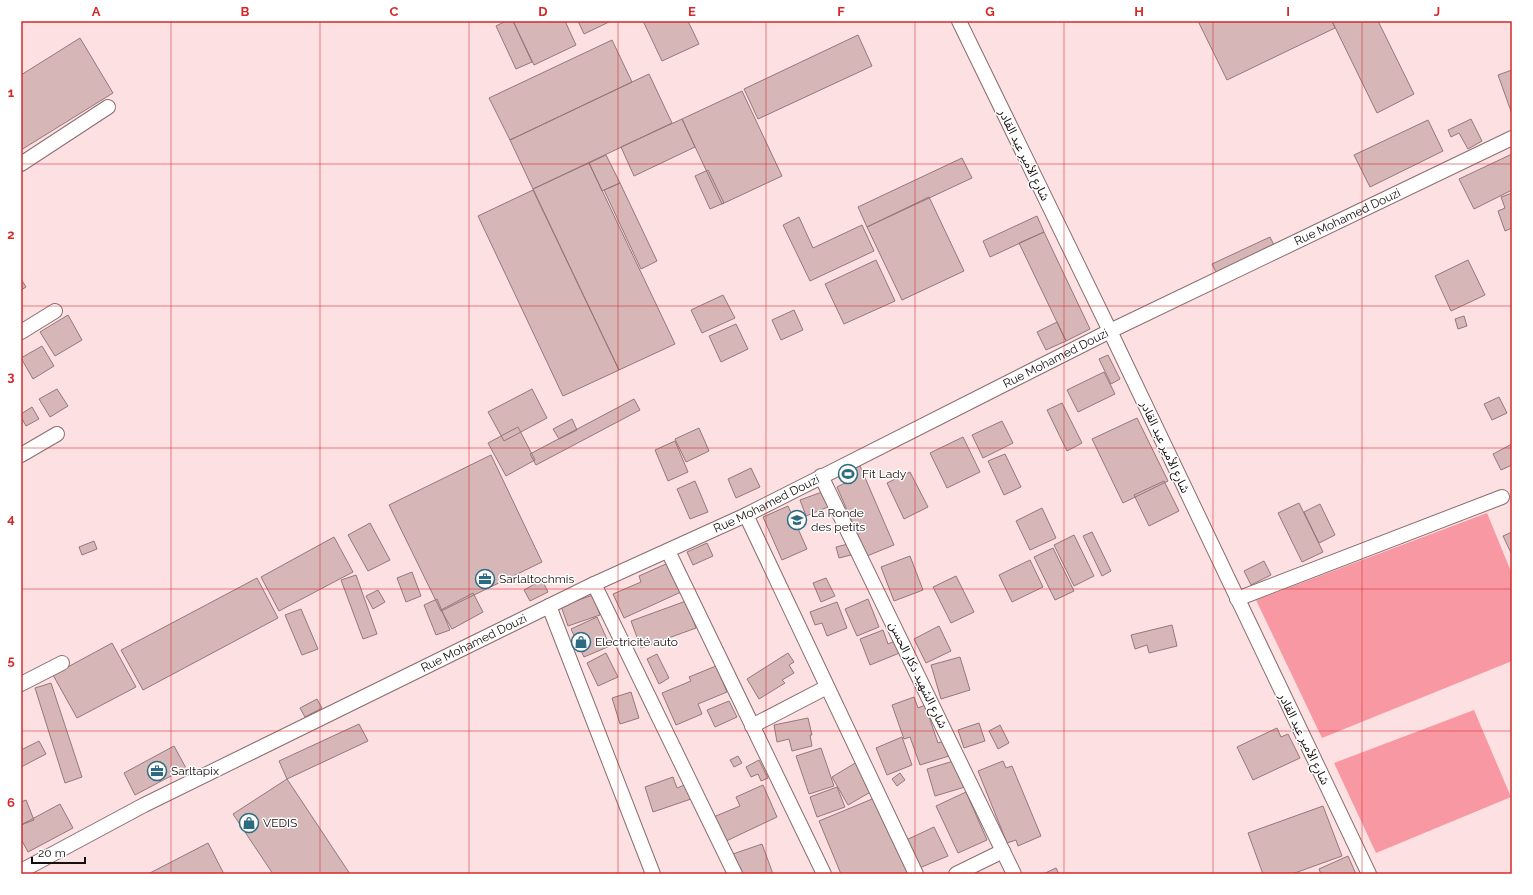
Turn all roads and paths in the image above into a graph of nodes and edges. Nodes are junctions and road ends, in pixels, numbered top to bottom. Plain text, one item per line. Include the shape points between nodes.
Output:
1 (959, 21) edge
2 (108, 107) dead end
3 (1512, 138) edge
4 (21, 164) edge
5 (55, 311) dead end
6 (1110, 331) junction
7 (21, 332) edge
8 (57, 434) dead end
9 (21, 455) edge
10 (821, 476) junction
11 (1502, 497) dead end
12 (746, 515) junction
13 (668, 551) junction
14 (594, 584) junction
15 (1237, 598) junction
16 (549, 606) junction
17 (62, 663) dead end
18 (21, 684) edge
19 (827, 687) junction
20 (752, 726) junction
21 (1003, 851) junction
22 (21, 872) edge
23 (653, 874) edge
24 (735, 874) edge
25 (824, 874) edge
26 (916, 874) edge
27 (956, 874) edge
28 (1014, 874) edge
29 (1369, 874) edge

1 - 6 street, شارع الأمير عبد القادر
2 - 4 street
3 - 6 street, Rue Mohamed Douzi
5 - 7 street
6 - 10 street, Rue Mohamed Douzi
6 - 15 street, شارع الأمير عبد القادر
8 - 9 street
10 - 12 street, Rue Mohamed Douzi
10 - 21 street, شارع الشهيد دكار الحسن
11 - 15 street
12 - 13 street, Rue Mohamed Douzi
12 - 19 street
13 - 14 street, Rue Mohamed Douzi
13 - 20 street
14 - 16 street, Rue Mohamed Douzi
14 - 24 street
15 - 29 street, شارع الأمير عبد القادر
16 - 22 street, Rue Mohamed Douzi via 144,805
16 - 23 street
17 - 18 street
19 - 20 street
19 - 26 street
20 - 25 street
21 - 27 street
21 - 28 street, شارع الشهيد دكار الحسن

